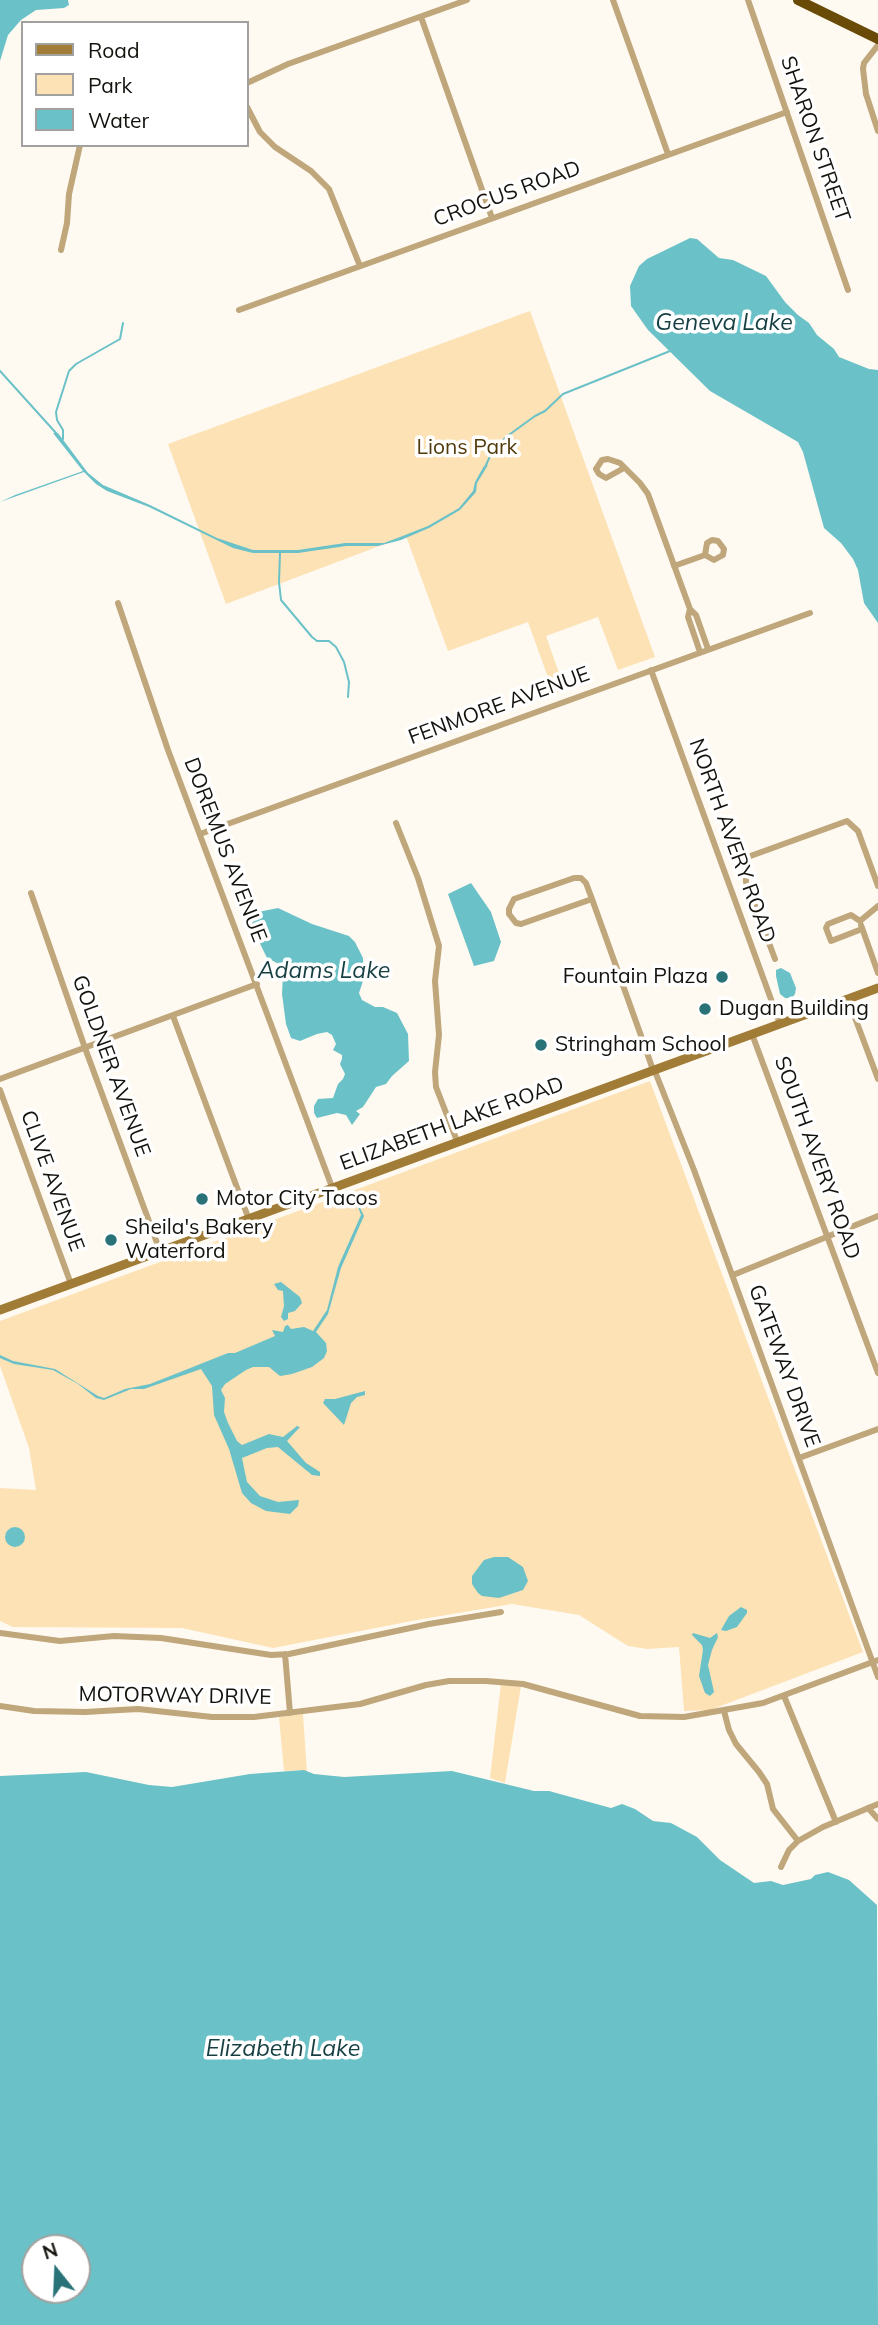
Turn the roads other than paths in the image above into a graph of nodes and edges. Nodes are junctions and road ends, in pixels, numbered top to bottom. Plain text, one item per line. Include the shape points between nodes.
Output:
1 (467, 0) edge
2 (613, 0) edge
3 (748, 0) edge
4 (798, 0) edge
5 (421, 17) junction
6 (878, 39) edge
7 (878, 45) edge
8 (248, 83) edge
9 (248, 109) edge
10 (787, 112) junction
11 (878, 131) edge
12 (80, 147) edge
13 (668, 154) junction
14 (492, 218) junction
15 (61, 250) dead end
16 (360, 266) junction
17 (848, 290) dead end
18 (239, 310) dead end
19 (624, 468) dead end
20 (705, 555) dead end
21 (674, 566) junction
22 (118, 603) dead end
23 (690, 608) junction
24 (810, 613) dead end
25 (700, 625) junction
26 (692, 628) junction
27 (708, 649) junction
28 (700, 652) junction
29 (651, 670) junction
30 (396, 823) dead end
31 (200, 834) junction
32 (878, 886) edge
33 (31, 893) dead end
34 (592, 899) junction
35 (878, 906) edge
36 (860, 921) junction
37 (862, 929) junction
38 (775, 959) dead end
39 (878, 973) edge
40 (257, 984) junction
41 (878, 988) edge
42 (848, 999) junction
43 (173, 1016) junction
44 (780, 1024) junction
45 (752, 1034) junction
46 (85, 1048) junction
47 (653, 1070) junction
48 (0, 1079) edge
49 (878, 1079) edge
50 (0, 1090) edge
51 (457, 1141) junction
52 (332, 1187) junction
53 (878, 1216) edge
54 (248, 1217) junction
55 (827, 1237) junction
56 (160, 1251) junction
57 (733, 1275) junction
58 (71, 1284) junction
59 (0, 1310) edge
60 (878, 1374) edge
61 (878, 1429) edge
62 (799, 1458) junction
63 (501, 1612) dead end
64 (0, 1633) edge
65 (285, 1654) junction
66 (875, 1661) edge
67 (878, 1676) edge
68 (784, 1696) junction
69 (0, 1706) edge
70 (724, 1711) junction
71 (290, 1713) junction
72 (878, 1804) edge
73 (869, 1808) junction
74 (878, 1819) edge
75 (836, 1822) junction
76 (798, 1842) junction
77 (781, 1867) dead end

1 - 5 street
2 - 13 street
3 - 10 street, SHARON STREET
4 - 6 highway
5 - 8 street
5 - 14 street
7 - 11 street via 863,69
9 - 16 street via 260,132 329,190
10 - 13 street, CROCUS ROAD
10 - 17 street, SHARON STREET
12 - 15 street
13 - 14 street, CROCUS ROAD
14 - 16 street, CROCUS ROAD
16 - 18 street, CROCUS ROAD
19 - 21 street via 648,494
20 - 21 street
21 - 23 street
22 - 31 street, DOREMUS AVENUE
23 - 25 street
23 - 26 street
24 - 27 street, FENMORE AVENUE
25 - 26 street
25 - 27 street
26 - 28 street
27 - 28 street, FENMORE AVENUE
28 - 29 street, FENMORE AVENUE
29 - 31 street, FENMORE AVENUE
29 - 44 street, NORTH AVERY ROAD
30 - 51 street via 439,946 436,1087
31 - 40 street, DOREMUS AVENUE
32 - 38 street via 858,831 847,821 745,858 746,883
33 - 46 street, GOLDNER AVENUE
34 - 34 street via 582,878 574,878 514,899 509,914 521,924
34 - 47 street, GATEWAY DRIVE
35 - 36 street
36 - 37 street
36 - 37 street via 851,915 826,928 831,941
37 - 39 street
40 - 43 street
40 - 52 street, DOREMUS AVENUE
41 - 42 main road, ELIZABETH LAKE ROAD
42 - 44 main road, ELIZABETH LAKE ROAD
42 - 49 street
43 - 46 street
43 - 54 street
44 - 45 main road, ELIZABETH LAKE ROAD
45 - 47 main road, ELIZABETH LAKE ROAD
45 - 55 street, SOUTH AVERY ROAD
46 - 48 street
46 - 56 street, GOLDNER AVENUE
47 - 51 main road, ELIZABETH LAKE ROAD
47 - 57 street, GATEWAY DRIVE
50 - 58 street, CLIVE AVENUE
51 - 52 main road, ELIZABETH LAKE ROAD
52 - 54 main road, ELIZABETH LAKE ROAD
53 - 55 street
54 - 56 main road, ELIZABETH LAKE ROAD
55 - 57 street
55 - 60 street, SOUTH AVERY ROAD
56 - 58 main road, ELIZABETH LAKE ROAD
57 - 62 street, GATEWAY DRIVE
58 - 59 main road, ELIZABETH LAKE ROAD
61 - 62 street
62 - 66 street, GATEWAY DRIVE
63 - 65 street
64 - 65 street via 60,1641 161,1638 254,1654
65 - 71 street
66 - 67 street, GATEWAY DRIVE
66 - 68 street, MOTORWAY DRIVE
68 - 70 street, MOTORWAY DRIVE
68 - 75 street
69 - 71 street, MOTORWAY DRIVE via 34,1712 138,1709 212,1717
70 - 71 street, MOTORWAY DRIVE via 684,1717 640,1716 523,1684 449,1681 360,1704
70 - 76 street via 736,1744 767,1784 773,1809
72 - 73 street
73 - 74 street
73 - 75 street
75 - 76 street
76 - 77 street

